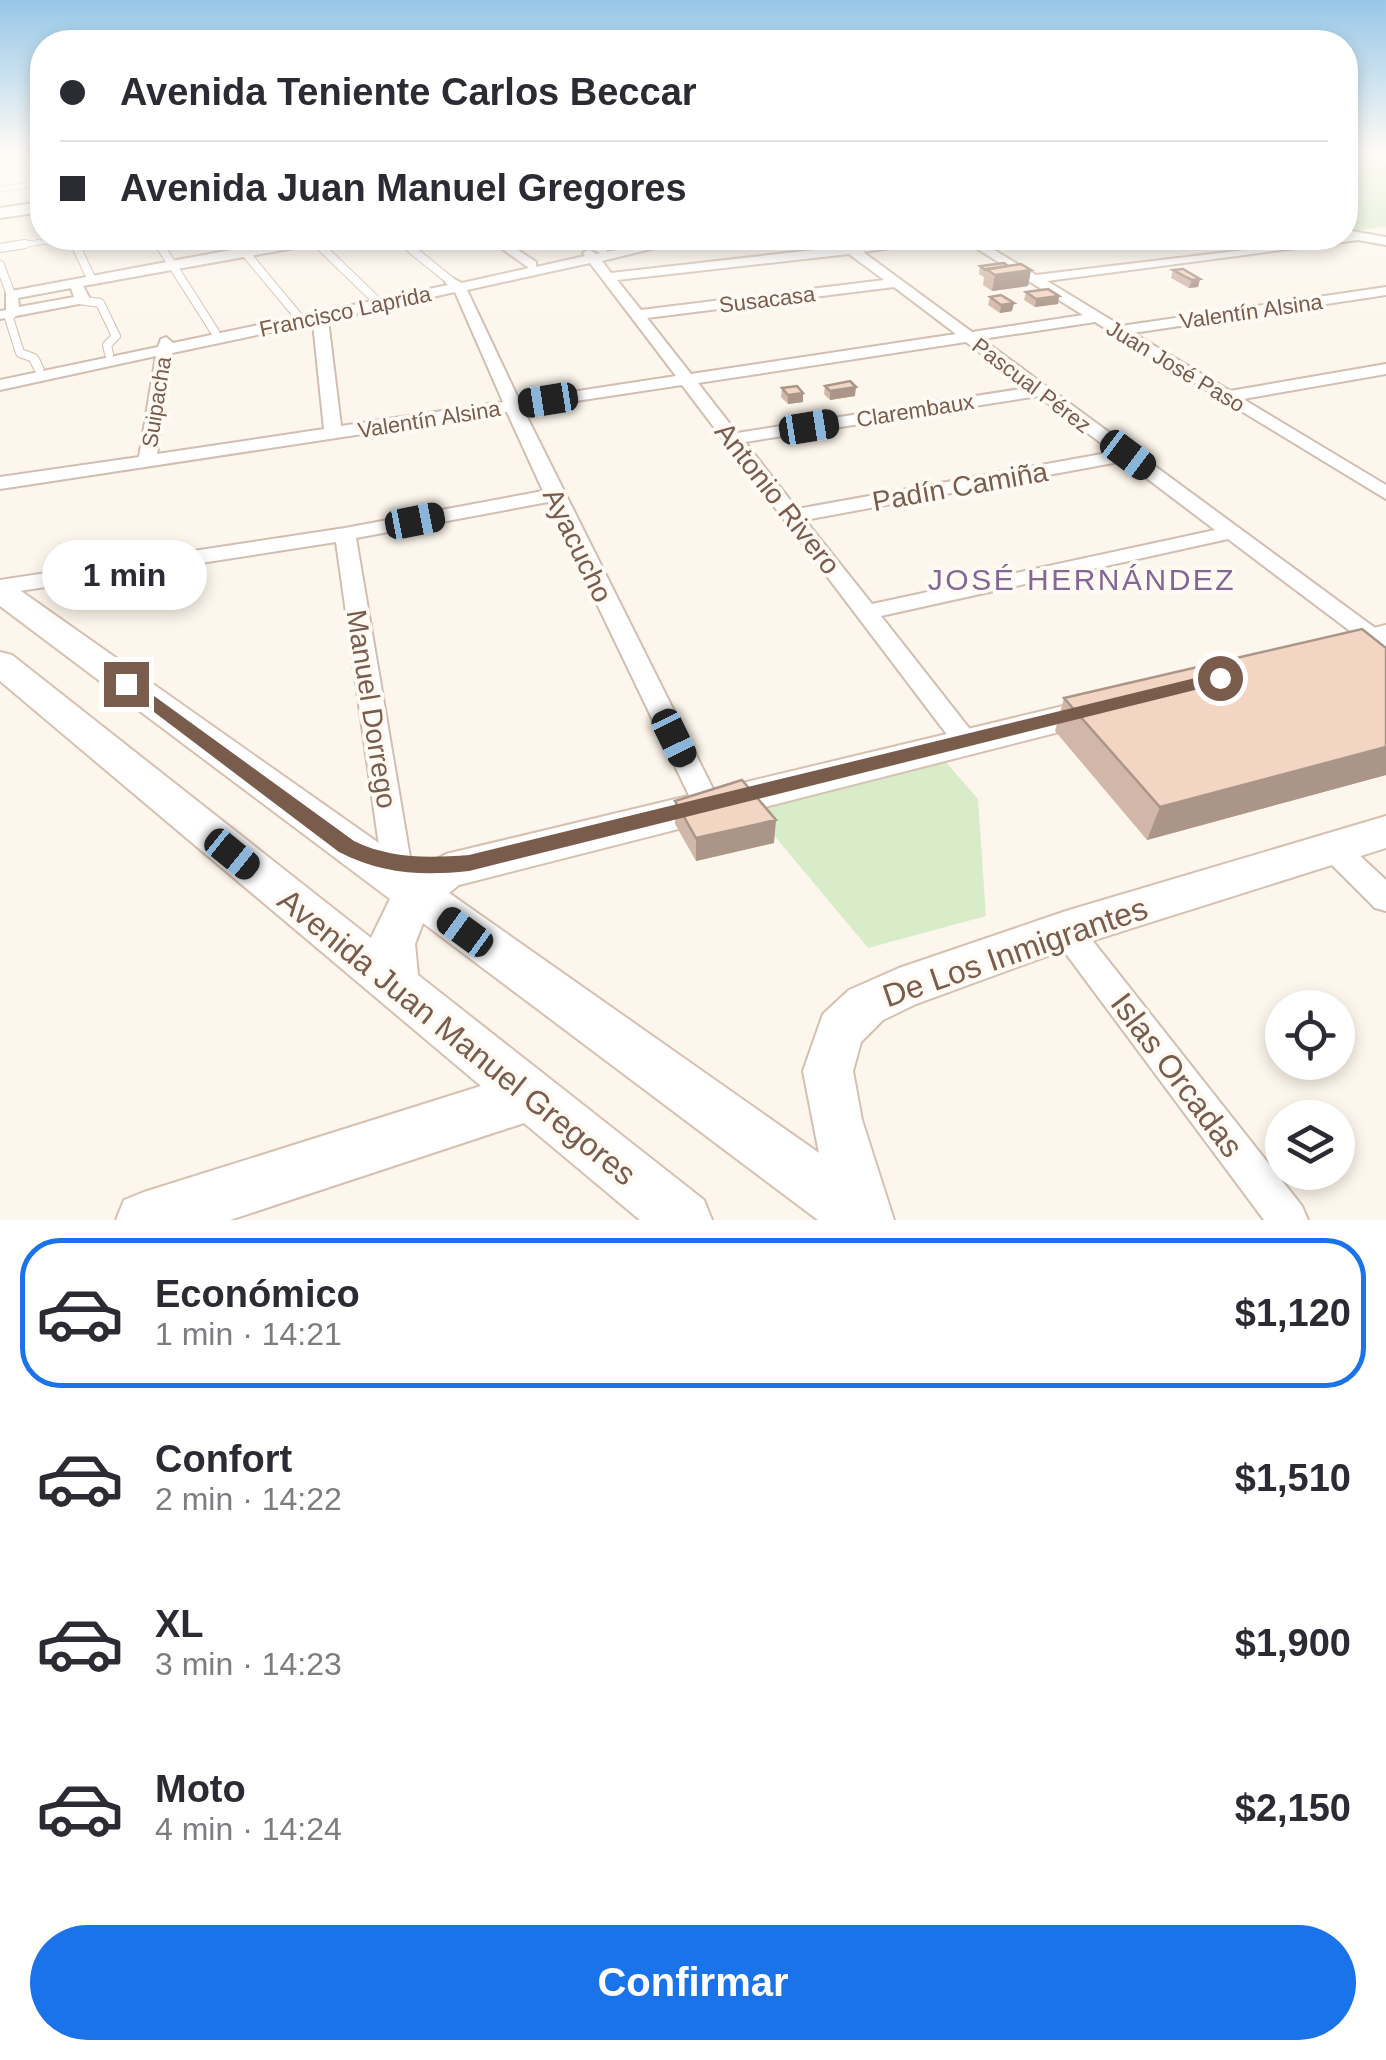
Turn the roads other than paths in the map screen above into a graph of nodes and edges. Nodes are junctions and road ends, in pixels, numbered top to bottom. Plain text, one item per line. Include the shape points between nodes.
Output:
1 (1358, 236) edge
2 (1386, 238) edge
3 (30, 244) edge
4 (0, 248) edge
5 (76, 250) edge
6 (163, 250) edge
7 (250, 250) edge
8 (260, 250) edge
9 (324, 250) edge
10 (413, 250) edge
11 (510, 250) edge
12 (592, 250) edge
13 (793, 250) edge
14 (852, 250) edge
15 (985, 250) edge
16 (1246, 250) edge
17 (252, 252) junction
18 (532, 265) junction
19 (0, 266) edge
20 (174, 266) junction
21 (608, 276) junction
22 (1032, 279) junction
23 (92, 280) junction
24 (75, 283) junction
25 (895, 283) junction
26 (455, 284) junction
27 (1386, 291) edge
28 (11, 295) junction
29 (374, 298) junction
30 (79, 300) junction
31 (7, 314) edge
32 (296, 314) junction
33 (638, 315) junction
34 (320, 317) junction
35 (1095, 318) junction
36 (1117, 330) junction
37 (215, 332) junction
38 (968, 338) junction
39 (166, 346) junction
40 (109, 354) junction
41 (39, 369) junction
42 (1386, 369) edge
43 (0, 377) edge
44 (688, 379) junction
45 (0, 385) edge
46 (1040, 391) junction
47 (1227, 396) junction
48 (513, 406) junction
49 (334, 434) junction
50 (732, 439) junction
51 (1128, 455) junction
52 (147, 462) junction
53 (1386, 475) edge
54 (1363, 479) junction
55 (0, 483) edge
56 (1386, 494) edge
57 (554, 495) junction
58 (792, 516) junction
59 (1232, 532) junction
60 (346, 534) junction
61 (0, 589) edge
62 (866, 612) junction
63 (1382, 640) edge
64 (1291, 659) edge
65 (0, 662) edge
66 (1138, 699) edge
67 (966, 743) junction
68 (708, 807) junction
69 (1386, 832) edge
70 (1332, 848) junction
71 (404, 882) junction
72 (1386, 898) edge
73 (1066, 930) junction
74 (398, 989) junction
75 (530, 1096) junction
76 (144, 1220) edge
77 (684, 1220) edge
78 (865, 1220) edge
79 (1288, 1220) edge

1 - 2 street
3 - 4 lane
5 - 23 lane
6 - 20 lane
7 - 17 street
8 - 17 street
9 - 29 lane
10 - 26 lane
11 - 18 street
12 - 18 street, Francisco Laprida
12 - 21 street, Antonio Rivero
12 - 26 street, Francisco Laprida
13 - 21 street
14 - 25 street, Pascual Pérez
15 - 22 street, Juan José Paso
16 - 22 street
17 - 20 street
17 - 32 lane via 248,256
18 - 26 street, Francisco Laprida
19 - 28 lane
20 - 23 street
20 - 37 lane
21 - 33 street, Antonio Rivero
22 - 35 street, Juan José Paso
23 - 24 street
24 - 28 street
24 - 30 street
25 - 33 street, Susacasa
25 - 38 street, Pascual Pérez
26 - 29 street, Francisco Laprida
26 - 34 street, Francisco Laprida
26 - 48 street, Ayacucho
27 - 36 street, Valentín Alsina
28 - 31 street
29 - 32 street, Francisco Laprida
30 - 31 street
30 - 40 lane via 100,303 116,336 107,345
31 - 41 lane via 20,353 34,358
32 - 37 street, Francisco Laprida
33 - 44 street, Antonio Rivero
34 - 39 street, Francisco Laprida
34 - 49 street
35 - 36 street, Juan José Paso
35 - 38 street, Valentín Alsina
36 - 47 street, Juan José Paso
37 - 39 street, Francisco Laprida
38 - 44 street, Valentín Alsina
38 - 46 street, Pascual Pérez
39 - 40 street, Francisco Laprida
39 - 45 street, Francisco Laprida
39 - 52 street, Suipacha
40 - 41 street, Francisco Laprida
41 - 43 street, Francisco Laprida
42 - 47 street
44 - 48 street, Valentín Alsina
44 - 50 street, Antonio Rivero
46 - 50 street, Clarembaux
46 - 51 street, Pascual Pérez
47 - 54 street, Juan José Paso
48 - 49 street, Valentín Alsina
48 - 57 street, Ayacucho
49 - 52 street, Valentín Alsina
50 - 58 street, Antonio Rivero
51 - 58 street, Padín Camiña
51 - 59 street, Pascual Pérez
52 - 55 street, Valentín Alsina
53 - 54 street
54 - 56 street, Juan José Paso
57 - 60 street
57 - 68 street, Ayacucho
58 - 62 street, Antonio Rivero
59 - 62 street
59 - 63 street, Pascual Pérez
60 - 61 street
60 - 71 street, Manuel Dorrego
61 - 71 main road
62 - 67 street, Antonio Rivero
63 - 64 main road
65 - 74 main road, Avenida Juan Manuel Gregores
66 - 67 main road
67 - 68 main road
68 - 71 main road
69 - 70 main road, De Los Inmigrantes
70 - 72 street
70 - 73 main road, De Los Inmigrantes
71 - 74 main road via 391,955
71 - 78 main road
73 - 78 main road, De Los Inmigrantes via 899,989 866,1005 840,1030 828,1071
73 - 79 street, Islas Orcadas
74 - 75 main road, Avenida Juan Manuel Gregores
75 - 76 main road
75 - 77 main road, Avenida Juan Manuel Gregores

